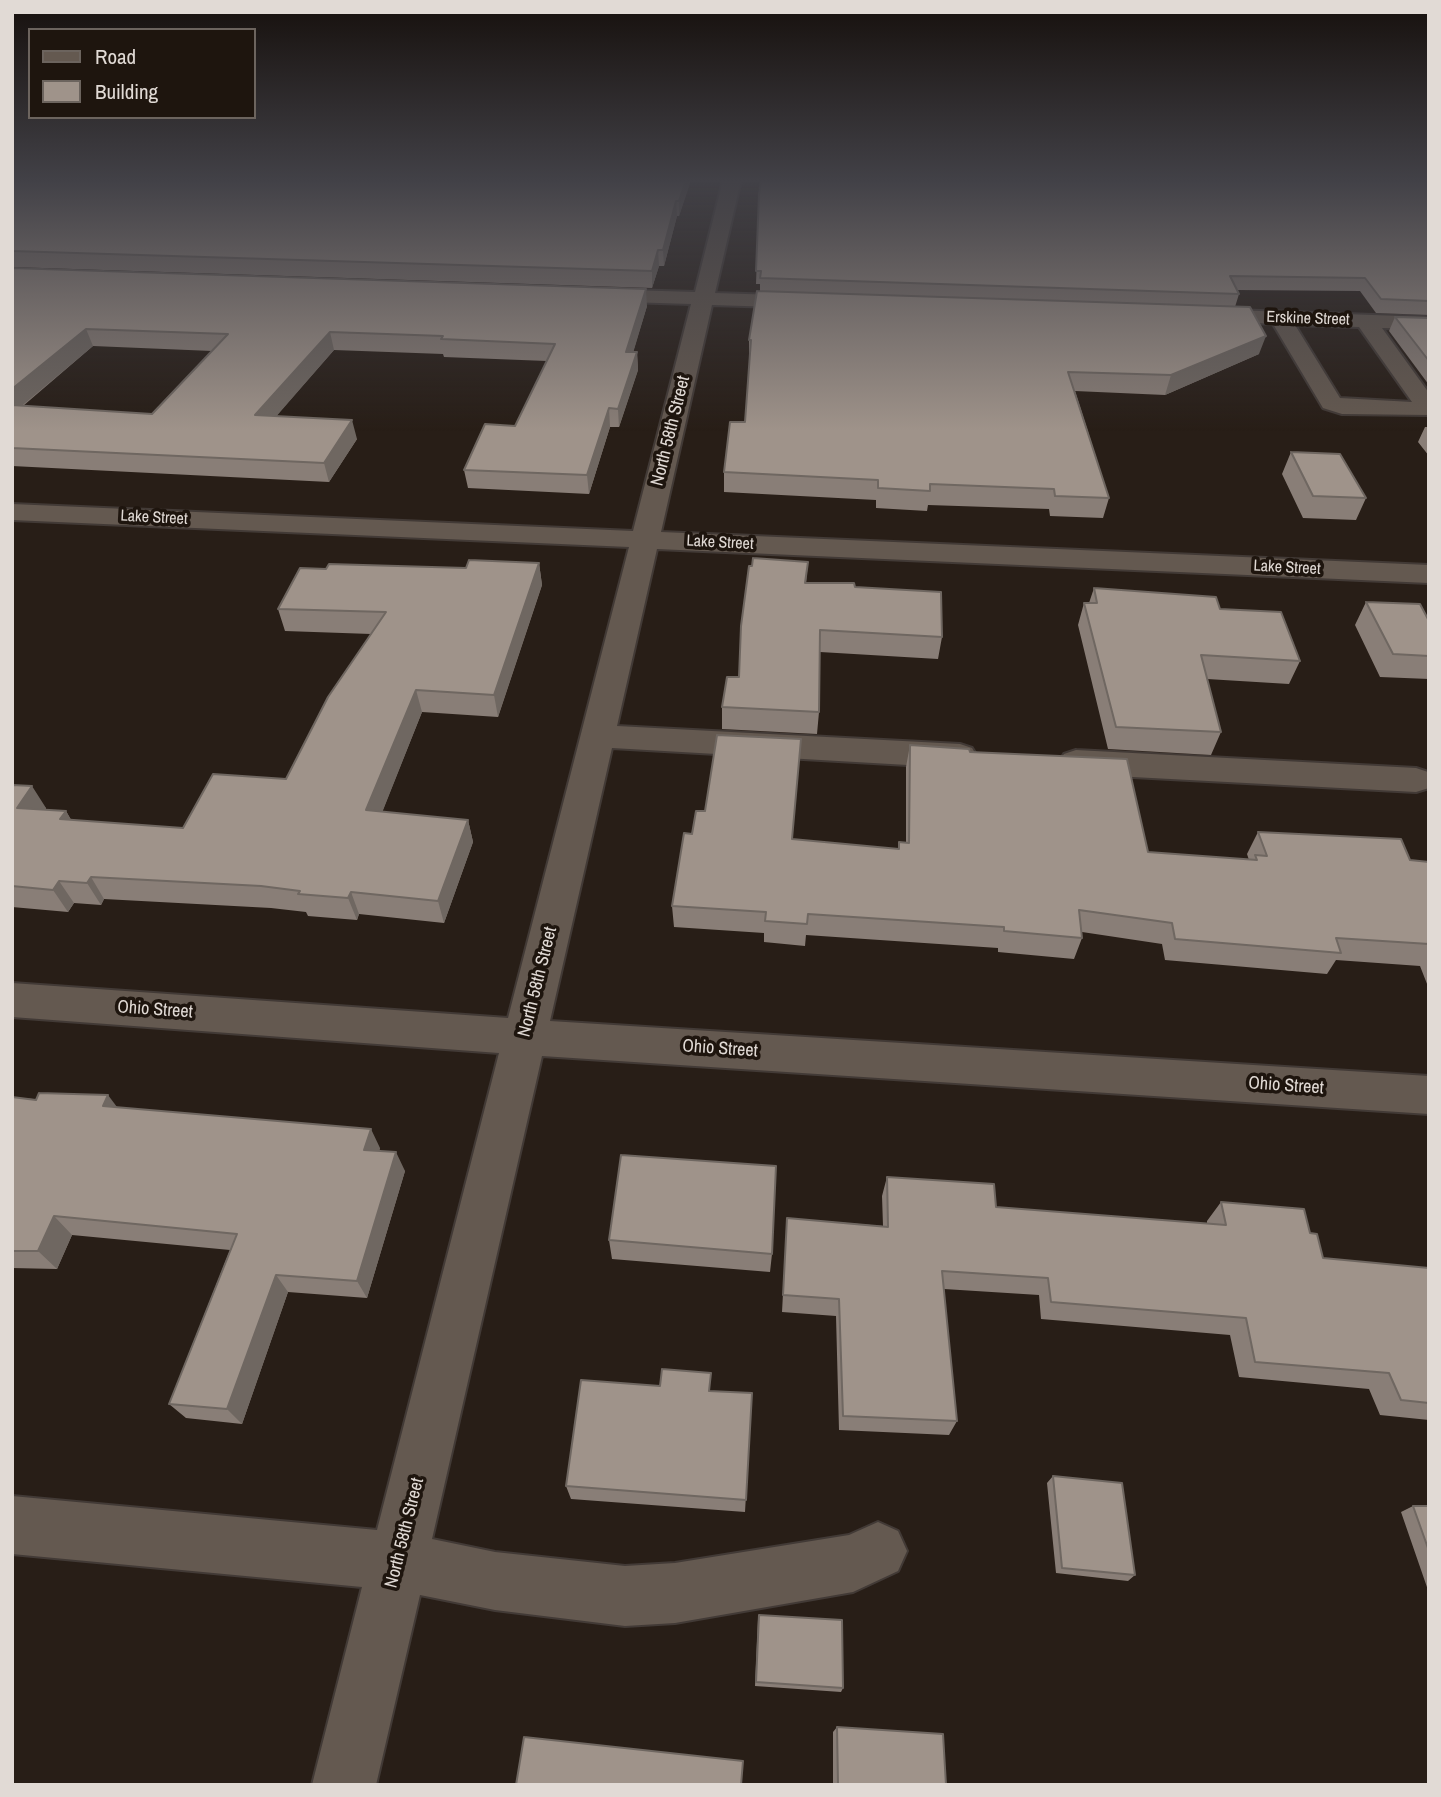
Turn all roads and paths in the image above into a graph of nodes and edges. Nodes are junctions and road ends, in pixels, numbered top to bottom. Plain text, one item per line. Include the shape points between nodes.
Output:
1 (712, 264) edge
2 (571, 295) edge
3 (704, 299) junction
4 (826, 303) edge
5 (1184, 315) edge
6 (1280, 318) junction
7 (1366, 321) junction
8 (1429, 323) edge
9 (12, 512) edge
10 (644, 540) junction
11 (1429, 574) edge
12 (598, 736) junction
13 (997, 758) edge
14 (1039, 760) edge
15 (1416, 780) dead end
16 (12, 1000) edge
17 (525, 1037) junction
18 (1429, 1095) edge
19 (12, 1525) edge
20 (878, 1551) dead end
21 (398, 1562) junction
22 (344, 1785) edge

1 - 3 street, North 58th Street
2 - 3 street
3 - 4 street
3 - 10 street, North 58th Street
5 - 6 street, Erskine Street
6 - 7 street, Erskine Street
6 - 7 street via 1331,403 1408,410 1427,407
7 - 8 street, Erskine Street
9 - 10 street, Lake Street
10 - 11 street, Lake Street
10 - 12 street, North 58th Street
12 - 13 street
12 - 17 street, North 58th Street
14 - 15 street
16 - 17 street, Ohio Street
17 - 18 street, Ohio Street
17 - 21 street, North 58th Street
19 - 21 street
20 - 21 street via 853,1563 675,1593 625,1596 495,1581
21 - 22 street, North 58th Street

